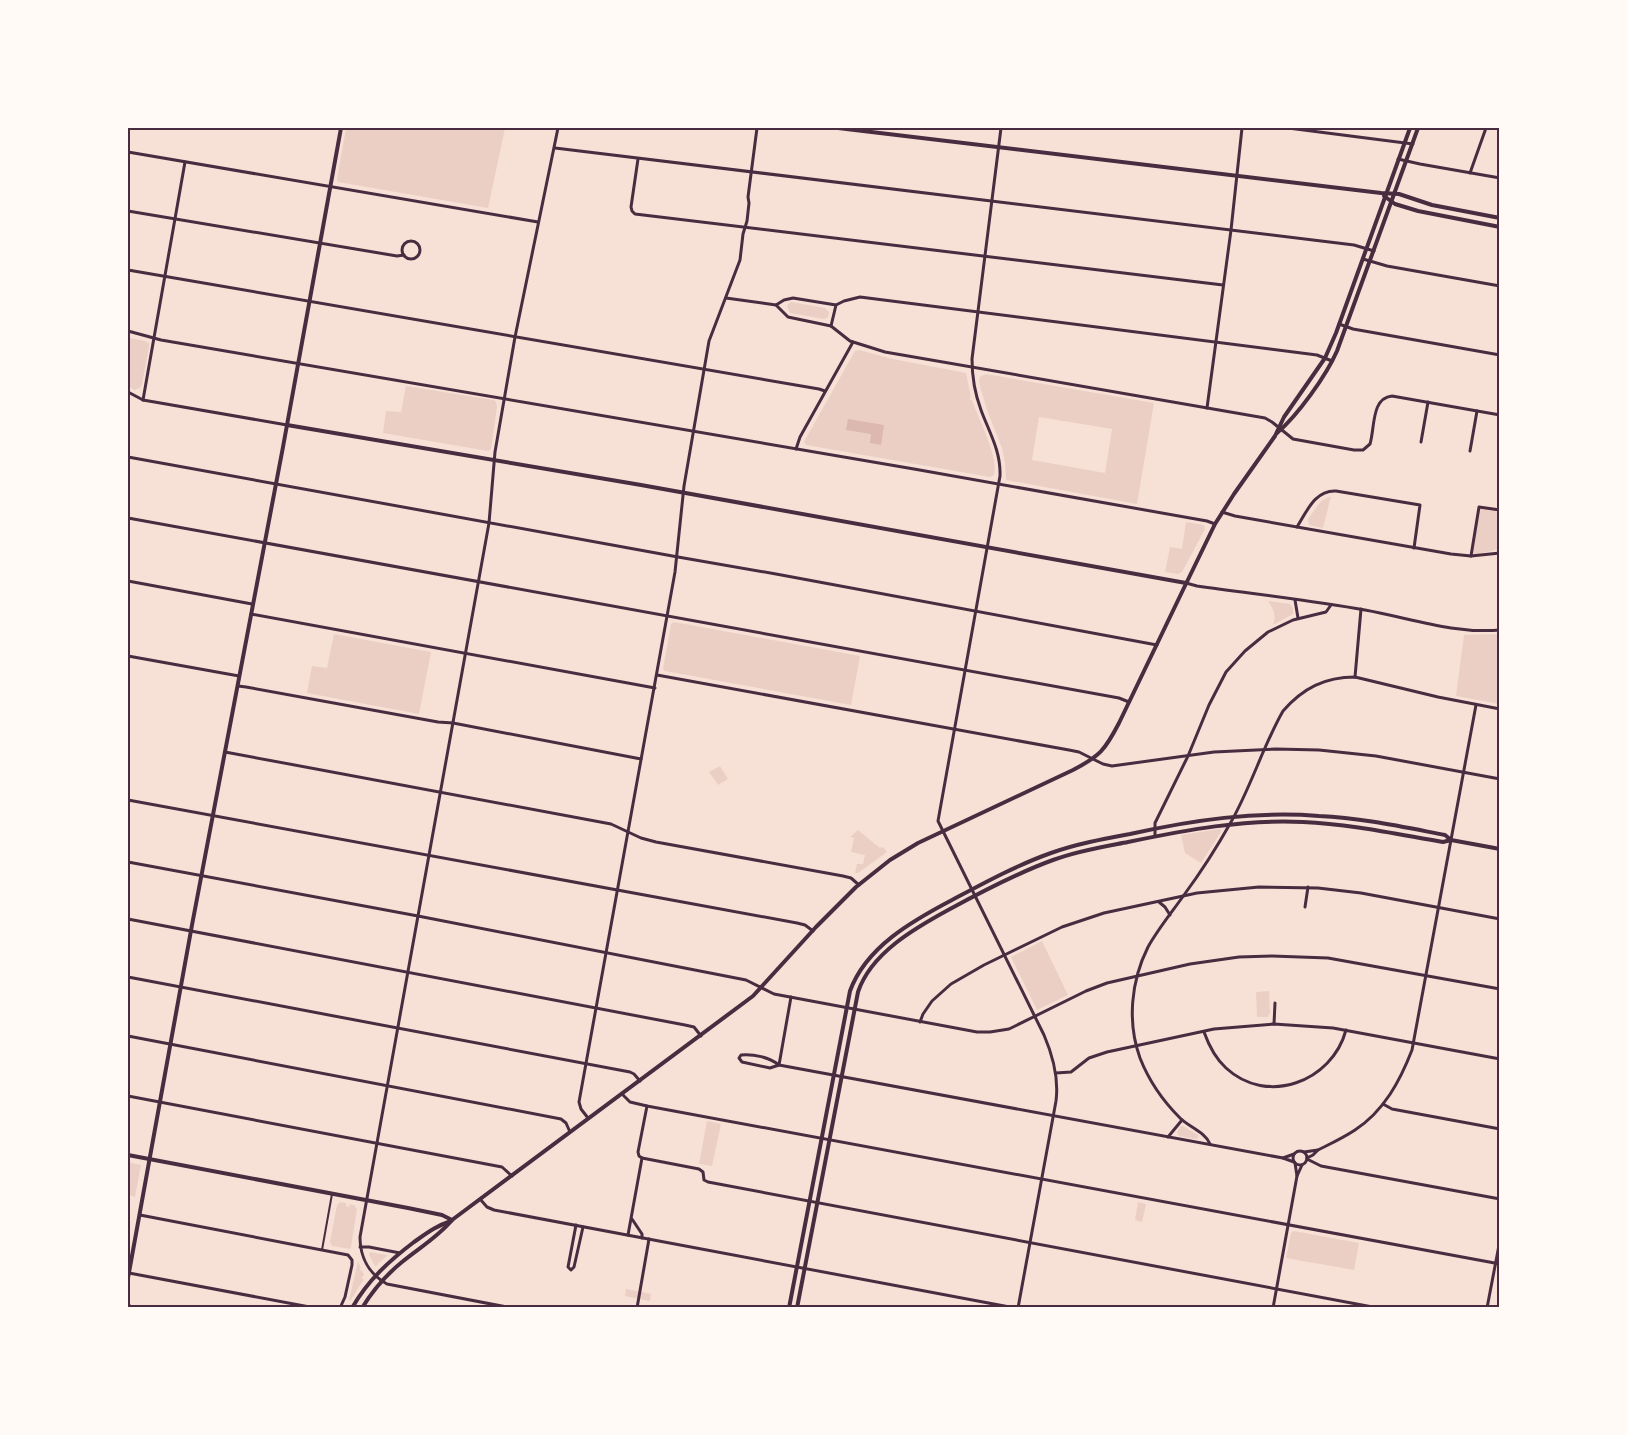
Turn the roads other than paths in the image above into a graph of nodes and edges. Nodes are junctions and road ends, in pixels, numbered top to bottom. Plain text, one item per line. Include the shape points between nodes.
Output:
1 (340, 128) edge
2 (558, 128) edge
3 (757, 128) edge
4 (837, 128) edge
5 (1001, 128) edge
6 (1242, 128) edge
7 (1288, 128) edge
8 (1410, 128) edge
9 (1418, 128) edge
10 (1486, 128) edge
11 (1405, 142) junction
12 (1413, 144) junction
13 (999, 147) junction
14 (554, 148) junction
15 (128, 152) edge
16 (638, 159) junction
17 (1398, 159) junction
18 (1406, 161) junction
19 (185, 162) junction
20 (751, 173) junction
21 (1470, 173) junction
22 (1237, 175) junction
23 (1500, 178) edge
24 (330, 186) junction
25 (1395, 194) junction
26 (1386, 195) junction
27 (992, 201) junction
28 (1392, 202) junction
29 (128, 211) edge
30 (1500, 218) edge
31 (176, 219) junction
32 (538, 222) junction
33 (745, 227) junction
34 (1500, 227) edge
35 (1230, 230) junction
36 (320, 243) junction
37 (1366, 248) junction
38 (1374, 251) junction
39 (404, 255) junction
40 (985, 256) junction
41 (1363, 259) junction
42 (1370, 261) junction
43 (128, 270) edge
44 (166, 277) junction
45 (1223, 285) junction
46 (1500, 286) edge
47 (726, 297) junction
48 (309, 302) junction
49 (776, 305) junction
50 (836, 305) junction
51 (977, 312) junction
52 (1339, 324) junction
53 (831, 326) junction
54 (1347, 327) junction
55 (128, 333) edge
56 (515, 336) junction
57 (155, 338) junction
58 (853, 342) junction
59 (1216, 342) junction
60 (1500, 356) edge
61 (1325, 358) junction
62 (1332, 362) junction
63 (298, 363) junction
64 (972, 367) junction
65 (704, 370) junction
66 (825, 391) junction
67 (128, 392) edge
68 (505, 398) junction
69 (143, 400) junction
70 (1428, 402) junction
71 (1207, 408) junction
72 (1477, 411) junction
73 (1500, 415) edge
74 (287, 425) junction
75 (1280, 429) junction
76 (693, 431) junction
77 (1421, 442) dead end
78 (796, 449) junction
79 (1470, 451) dead end
80 (128, 457) edge
81 (494, 459) junction
82 (276, 484) junction
83 (999, 484) junction
84 (684, 493) junction
85 (1500, 510) edge
86 (1222, 512) junction
87 (128, 518) edge
88 (489, 523) junction
89 (1215, 524) junction
90 (1297, 527) junction
91 (265, 543) junction
92 (988, 547) junction
93 (1414, 548) junction
94 (1500, 553) edge
95 (1471, 556) junction
96 (678, 557) junction
97 (128, 581) edge
98 (478, 582) junction
99 (1186, 583) junction
100 (1295, 600) junction
101 (252, 604) junction
102 (1331, 605) junction
103 (1361, 609) junction
104 (976, 611) junction
105 (252, 614) junction
106 (667, 616) junction
107 (1298, 618) junction
108 (1500, 630) edge
109 (1157, 645) junction
110 (465, 653) junction
111 (128, 656) edge
112 (965, 670) junction
113 (657, 675) junction
114 (239, 676) junction
115 (1356, 677) junction
116 (238, 686) junction
117 (655, 687) junction
118 (1129, 702) junction
119 (1476, 705) junction
120 (1500, 709) edge
121 (453, 723) junction
122 (955, 729) junction
123 (1265, 749) junction
124 (225, 752) junction
125 (1188, 756) junction
126 (641, 759) junction
127 (1093, 759) junction
128 (1464, 772) junction
129 (1500, 779) edge
130 (440, 794) junction
131 (128, 800) edge
132 (213, 816) junction
133 (1234, 816) junction
134 (1337, 817) junction
135 (1230, 824) junction
136 (1336, 824) junction
137 (1154, 828) junction
138 (628, 831) junction
139 (942, 831) junction
140 (1155, 836) junction
141 (1451, 840) junction
142 (1500, 849) edge
143 (429, 855) junction
144 (128, 862) edge
145 (202, 876) junction
146 (859, 885) junction
147 (1308, 887) junction
148 (618, 890) junction
149 (972, 890) junction
150 (1185, 895) junction
151 (975, 897) junction
152 (1157, 901) junction
153 (1305, 907) dead end
154 (1438, 908) junction
155 (1170, 915) junction
156 (418, 916) junction
157 (128, 919) edge
158 (1500, 919) edge
159 (191, 931) junction
160 (813, 931) junction
161 (607, 952) junction
162 (1004, 955) junction
163 (408, 972) junction
164 (1426, 975) junction
165 (1137, 976) junction
166 (128, 977) edge
167 (181, 987) junction
168 (762, 988) junction
169 (1500, 989) edge
170 (791, 998) junction
171 (1275, 1003) dead end
172 (596, 1008) junction
173 (847, 1008) junction
174 (854, 1009) junction
175 (1034, 1016) junction
176 (921, 1022) junction
177 (1274, 1024) junction
178 (398, 1028) junction
179 (1346, 1030) junction
180 (1204, 1032) junction
181 (128, 1036) edge
182 (701, 1036) junction
183 (1413, 1043) junction
184 (171, 1044) junction
185 (1136, 1045) junction
186 (1500, 1059) edge
187 (586, 1064) junction
188 (779, 1065) junction
189 (1056, 1073) junction
190 (834, 1076) junction
191 (842, 1077) junction
192 (640, 1081) junction
193 (387, 1086) junction
194 (622, 1094) junction
195 (128, 1096) edge
196 (160, 1102) junction
197 (1383, 1104) junction
198 (647, 1106) junction
199 (1053, 1116) junction
200 (589, 1119) junction
201 (1182, 1120) junction
202 (1500, 1129) edge
203 (570, 1132) junction
204 (1168, 1137) junction
205 (821, 1138) junction
206 (830, 1140) junction
207 (376, 1143) junction
208 (1210, 1144) junction
209 (1317, 1150) junction
210 (1304, 1152) junction
211 (1294, 1154) junction
212 (128, 1155) edge
213 (642, 1158) junction
214 (1282, 1158) junction
215 (150, 1159) junction
216 (1307, 1159) junction
217 (1295, 1162) junction
218 (1303, 1165) junction
219 (512, 1176) junction
220 (1297, 1176) junction
221 (1042, 1179) junction
222 (333, 1194) junction
223 (480, 1199) junction
224 (1500, 1199) edge
225 (366, 1200) junction
226 (809, 1200) junction
227 (817, 1202) junction
228 (139, 1215) junction
229 (631, 1218) junction
230 (452, 1220) junction
231 (1288, 1225) junction
232 (576, 1226) junction
233 (582, 1227) junction
234 (628, 1235) junction
235 (642, 1238) junction
236 (649, 1239) junction
237 (1500, 1240) edge
238 (1030, 1242) junction
239 (360, 1247) junction
240 (322, 1250) junction
241 (400, 1253) junction
242 (1497, 1264) edge
243 (796, 1267) junction
244 (804, 1268) junction
245 (129, 1273) edge
246 (375, 1276) junction
247 (128, 1278) edge
248 (382, 1281) junction
249 (1276, 1288) junction
250 (315, 1308) edge
251 (340, 1308) edge
252 (352, 1308) edge
253 (363, 1308) edge
254 (512, 1308) edge
255 (637, 1308) edge
256 (789, 1308) edge
257 (797, 1308) edge
258 (1017, 1308) edge
259 (1273, 1308) edge
260 (1378, 1308) edge
261 (1487, 1308) edge

1 - 24 street
2 - 14 street
3 - 20 street
4 - 13 street
5 - 13 street
6 - 22 street
7 - 11 street
8 - 11 street
9 - 12 street
10 - 21 street
11 - 12 street
11 - 17 street
12 - 18 street
13 - 22 street
13 - 27 street
14 - 16 street
14 - 32 street
15 - 19 street
16 - 20 street
16 - 33 street via 632,211 635,214
17 - 18 street
17 - 26 street
18 - 21 street
18 - 25 street
19 - 24 street
19 - 31 street
20 - 27 street
20 - 33 street
21 - 23 street
22 - 26 street
22 - 35 street
24 - 32 street
24 - 36 street
25 - 26 street
25 - 28 street
25 - 30 street
26 - 28 street
26 - 37 street
27 - 35 street
27 - 40 street
28 - 34 street via 1430,214
28 - 38 street
29 - 31 street
31 - 36 street
31 - 44 street
32 - 56 street
33 - 40 street
33 - 47 street via 740,260
35 - 37 street
35 - 45 street
36 - 39 street
36 - 48 street
37 - 38 street
37 - 41 street
38 - 42 street
39 - 39 street via 417,257 418,244 405,244
40 - 45 street
40 - 51 street
41 - 42 street
41 - 52 street
42 - 46 street
42 - 54 street
43 - 44 street
44 - 48 street
44 - 57 street
45 - 59 street
47 - 49 street
47 - 65 street via 709,340
48 - 56 street
48 - 63 street
49 - 50 street via 793,298
49 - 53 street via 788,317
50 - 51 street via 860,297
50 - 53 street
51 - 59 street
51 - 64 street
52 - 54 street
52 - 61 street
53 - 58 street
54 - 60 street
54 - 62 street
55 - 57 street
56 - 65 street
56 - 68 street
57 - 63 street
57 - 69 street
58 - 64 street via 885,352
58 - 66 street
59 - 61 street
59 - 71 street
61 - 62 street
61 - 75 street via 1284,417
62 - 75 street via 1290,422
63 - 68 street
63 - 74 street
64 - 71 street
64 - 83 street via 978,402 998,453
65 - 66 street
65 - 76 street
66 - 78 street
67 - 69 street
68 - 76 street
68 - 81 street
69 - 74 street
70 - 72 street
70 - 75 street via 1392,396 1382,399 1371,441 1363,450 1298,440
70 - 77 street
71 - 75 street via 1265,418
72 - 73 street
72 - 79 street
74 - 81 street
74 - 82 street
75 - 86 street
76 - 78 street
76 - 84 street
78 - 83 street
80 - 82 street
81 - 84 street
81 - 88 street
82 - 88 street
82 - 91 street
83 - 89 street
83 - 92 street
84 - 92 street
84 - 96 street
85 - 95 street via 1479,507
86 - 89 street
86 - 90 street
87 - 91 street
88 - 96 street
88 - 98 street
89 - 99 street
90 - 93 street
90 - 93 street via 1316,498 1326,491 1420,505
91 - 98 street
91 - 101 street
92 - 99 street
92 - 104 street
93 - 95 street
94 - 95 street
96 - 104 street
96 - 106 street
97 - 101 street
98 - 106 street
98 - 110 street
99 - 100 street
99 - 109 street
100 - 102 street
100 - 107 street
101 - 105 street
102 - 103 street
102 - 107 street via 1326,612
103 - 108 street via 1456,630
103 - 115 street
104 - 109 street
104 - 112 street
105 - 110 street
105 - 114 street
106 - 112 street
106 - 113 street
107 - 125 street via 1268,632 1231,667 1209,705
109 - 118 street
110 - 117 street
110 - 121 street
111 - 114 street
112 - 118 street
112 - 122 street
113 - 117 street
113 - 122 street
114 - 116 street
115 - 119 street
115 - 123 street via 1327,680 1301,694 1283,711
116 - 121 street
116 - 124 street
117 - 126 street
118 - 127 street via 1109,742
119 - 120 street
119 - 128 street
121 - 126 street
121 - 130 street
122 - 127 street via 1074,751
122 - 139 street via 938,818
123 - 125 street
123 - 128 street via 1348,752
123 - 133 street
124 - 130 street
124 - 132 street
125 - 127 street via 1112,766
125 - 137 street
126 - 138 street
127 - 139 street
128 - 129 street
128 - 141 street
130 - 138 street via 611,824
130 - 143 street
131 - 132 street
132 - 143 street
132 - 145 street
133 - 134 street
133 - 135 street
133 - 137 street
134 - 136 street
134 - 141 street via 1445,835
135 - 136 street
135 - 140 street
135 - 150 street
136 - 141 street via 1443,842
137 - 140 street
137 - 149 street via 1050,853
138 - 146 street via 656,842 843,876
138 - 148 street
139 - 146 street via 894,857
139 - 149 street
140 - 151 street via 1062,857
141 - 142 street
141 - 154 street
143 - 148 street
143 - 156 street
144 - 145 street
145 - 156 street
145 - 159 street
146 - 160 street
147 - 150 street via 1235,888
147 - 153 street
147 - 154 street
148 - 160 street via 802,924
148 - 161 street
149 - 151 street
149 - 173 street via 922,917 875,951 857,975
150 - 152 street
150 - 155 street
151 - 162 street
151 - 174 street via 917,929 876,960 862,981
152 - 155 street
152 - 162 street via 1084,918
154 - 158 street
154 - 164 street
155 - 165 street via 1149,946
156 - 161 street
156 - 163 street
157 - 159 street
159 - 163 street
159 - 167 street
160 - 168 street
161 - 168 street via 746,980
161 - 172 street
162 - 175 street
162 - 176 street via 945,989 929,1004
163 - 172 street
163 - 178 street
164 - 165 street via 1328,958 1272,956 1212,960
164 - 169 street
164 - 183 street
165 - 175 street via 1096,987
165 - 185 street via 1133,1012
166 - 167 street
167 - 178 street
167 - 184 street
168 - 170 street
168 - 182 street
170 - 173 street
170 - 188 street
171 - 177 street
172 - 182 street via 690,1026
172 - 187 street
173 - 174 street
173 - 190 street
174 - 176 street
174 - 191 street
175 - 176 street via 1009,1029 990,1032
175 - 189 street via 1050,1049
177 - 179 street
177 - 180 street
178 - 187 street
178 - 193 street
179 - 180 street via 1338,1052 1318,1072 1300,1082 1275,1086 1253,1083 1232,1073 1215,1055
179 - 183 street
180 - 185 street
181 - 184 street
182 - 192 street
183 - 186 street
183 - 197 street via 1402,1075
184 - 193 street
184 - 196 street
185 - 189 street via 1098,1054 1072,1071
185 - 201 street via 1154,1087
187 - 192 street via 632,1073
187 - 200 street via 579,1104
188 - 188 street via 772,1059 744,1054 739,1058 770,1068
188 - 190 street
189 - 199 street
190 - 191 street
190 - 205 street
191 - 199 street
191 - 206 street
192 - 194 street
193 - 203 street via 561,1119
193 - 207 street
194 - 198 street via 630,1102
194 - 200 street
195 - 196 street
196 - 207 street
196 - 215 street
197 - 202 street via 1392,1109
197 - 209 street via 1357,1129
198 - 205 street
198 - 213 street via 638,1154
199 - 204 street
199 - 221 street
200 - 203 street
201 - 204 street
201 - 208 street
203 - 219 street
204 - 208 street
205 - 206 street
205 - 226 street
206 - 221 street
206 - 227 street
207 - 219 street via 502,1167
207 - 225 street
208 - 214 street
209 - 210 street
209 - 216 street
210 - 211 street
210 - 216 street
211 - 214 street
211 - 217 street
212 - 215 street
213 - 226 street via 699,1169 704,1180 710,1182
213 - 229 street
214 - 217 street
215 - 222 street
215 - 228 street
216 - 218 street
216 - 224 street via 1321,1167
217 - 218 street
217 - 220 street
218 - 220 street
219 - 223 street
220 - 231 street
221 - 231 street
221 - 238 street
222 - 225 street
222 - 240 street
223 - 230 street
223 - 232 street via 494,1210
225 - 230 street via 440,1214
225 - 239 street
226 - 227 street
226 - 243 street
227 - 238 street
227 - 244 street
228 - 240 street
228 - 245 street
229 - 234 street
229 - 235 street
230 - 241 street
230 - 248 street
231 - 242 street
231 - 249 street
232 - 233 street
232 - 233 street via 568,1267 571,1270
233 - 234 street
234 - 235 street
235 - 236 street
236 - 243 street
236 - 255 street
237 - 242 street
238 - 249 street
238 - 258 street
239 - 241 street
239 - 246 street
240 - 251 street via 351,1257
241 - 246 street
242 - 261 street
243 - 244 street
243 - 256 street
244 - 257 street
244 - 258 street
245 - 247 street
245 - 250 street
246 - 248 street
246 - 252 street
248 - 253 street
248 - 254 street via 394,1287
249 - 259 street
249 - 260 street

